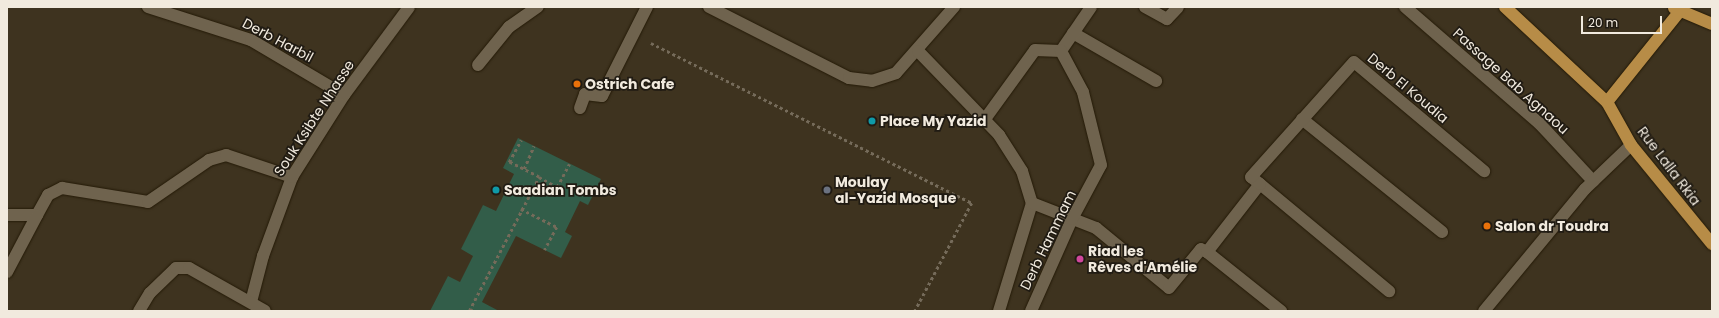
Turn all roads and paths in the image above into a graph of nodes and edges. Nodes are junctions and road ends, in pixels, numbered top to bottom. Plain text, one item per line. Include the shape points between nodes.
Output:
1 (148, 7) edge
2 (409, 7) edge
3 (538, 7) edge
4 (647, 7) edge
5 (709, 7) edge
6 (954, 7) edge
7 (1091, 7) edge
8 (1144, 7) edge
9 (1178, 7) edge
10 (1405, 7) edge
11 (1505, 7) edge
12 (1677, 9) edge
13 (1712, 24) edge
14 (1073, 33) junction
15 (634, 34) junction
16 (918, 51) junction
17 (1061, 51) junction
18 (478, 65) dead end
19 (1156, 81) dead end
20 (344, 95) junction
21 (1607, 102) junction
22 (580, 108) dead end
23 (985, 119) junction
24 (1302, 119) junction
25 (521, 140) dead end
26 (1632, 145) junction
27 (534, 146) dead end
28 (569, 164) dead end
29 (524, 169) junction
30 (1484, 171) dead end
31 (292, 177) junction
32 (539, 177) junction
33 (1593, 181) junction
34 (1260, 184) junction
35 (1032, 203) junction
36 (521, 209) junction
37 (7, 215) edge
38 (37, 215) junction
39 (1072, 219) junction
40 (1442, 232) dead end
41 (1712, 244) edge
42 (545, 250) dead end
43 (1206, 252) junction
44 (7, 272) edge
45 (1389, 291) dead end
46 (251, 302) junction
47 (469, 310) edge
48 (139, 311) edge
49 (265, 311) edge
50 (474, 311) edge
51 (915, 311) edge
52 (999, 311) edge
53 (1031, 311) edge
54 (1281, 311) edge
55 (1484, 311) edge

1 - 20 street, Derb Harbil via 251,40
2 - 20 street, Souk Ksibte Nhasse
3 - 18 street via 509,27
4 - 15 street
5 - 16 street via 860,81 885,79 896,73
6 - 16 street
7 - 14 street
8 - 9 street via 1172,22
10 - 33 street, Passage Bab Agnaou via 1540,124
11 - 21 main road, Rue Lalla Rkia
12 - 13 main road
12 - 21 main road
14 - 17 street
14 - 19 street
15 - 22 street via 602,96 585,94
15 - 51 path via 972,203
16 - 23 street
17 - 23 street via 1035,50
17 - 39 street, Derb Hammam via 1083,92 1101,165
20 - 31 street, Souk Ksibte Nhasse
21 - 26 main road, Rue Lalla Rkia
23 - 35 street via 1022,171
24 - 30 street, Derb El Koudia via 1354,62
24 - 34 street, Derb El Koudia via 1251,177
24 - 40 street
25 - 29 path via 509,162
26 - 33 street
26 - 41 main road, Rue Lalla Rkia
27 - 29 path
28 - 32 path via 557,187
29 - 32 path
31 - 38 street via 226,155 209,160 155,200 148,202 62,188 48,196
31 - 46 street, Souk Ksibte Nhasse via 263,256
32 - 36 path
33 - 55 street
34 - 43 street
34 - 45 street
35 - 39 street
35 - 52 street
36 - 42 path via 557,227
36 - 47 path
37 - 38 street
38 - 44 street
39 - 43 street via 1096,228 1169,288 1201,248
39 - 53 street, Derb Hammam
43 - 54 street
46 - 48 street via 189,268 176,268 150,293
46 - 49 street
47 - 50 path

